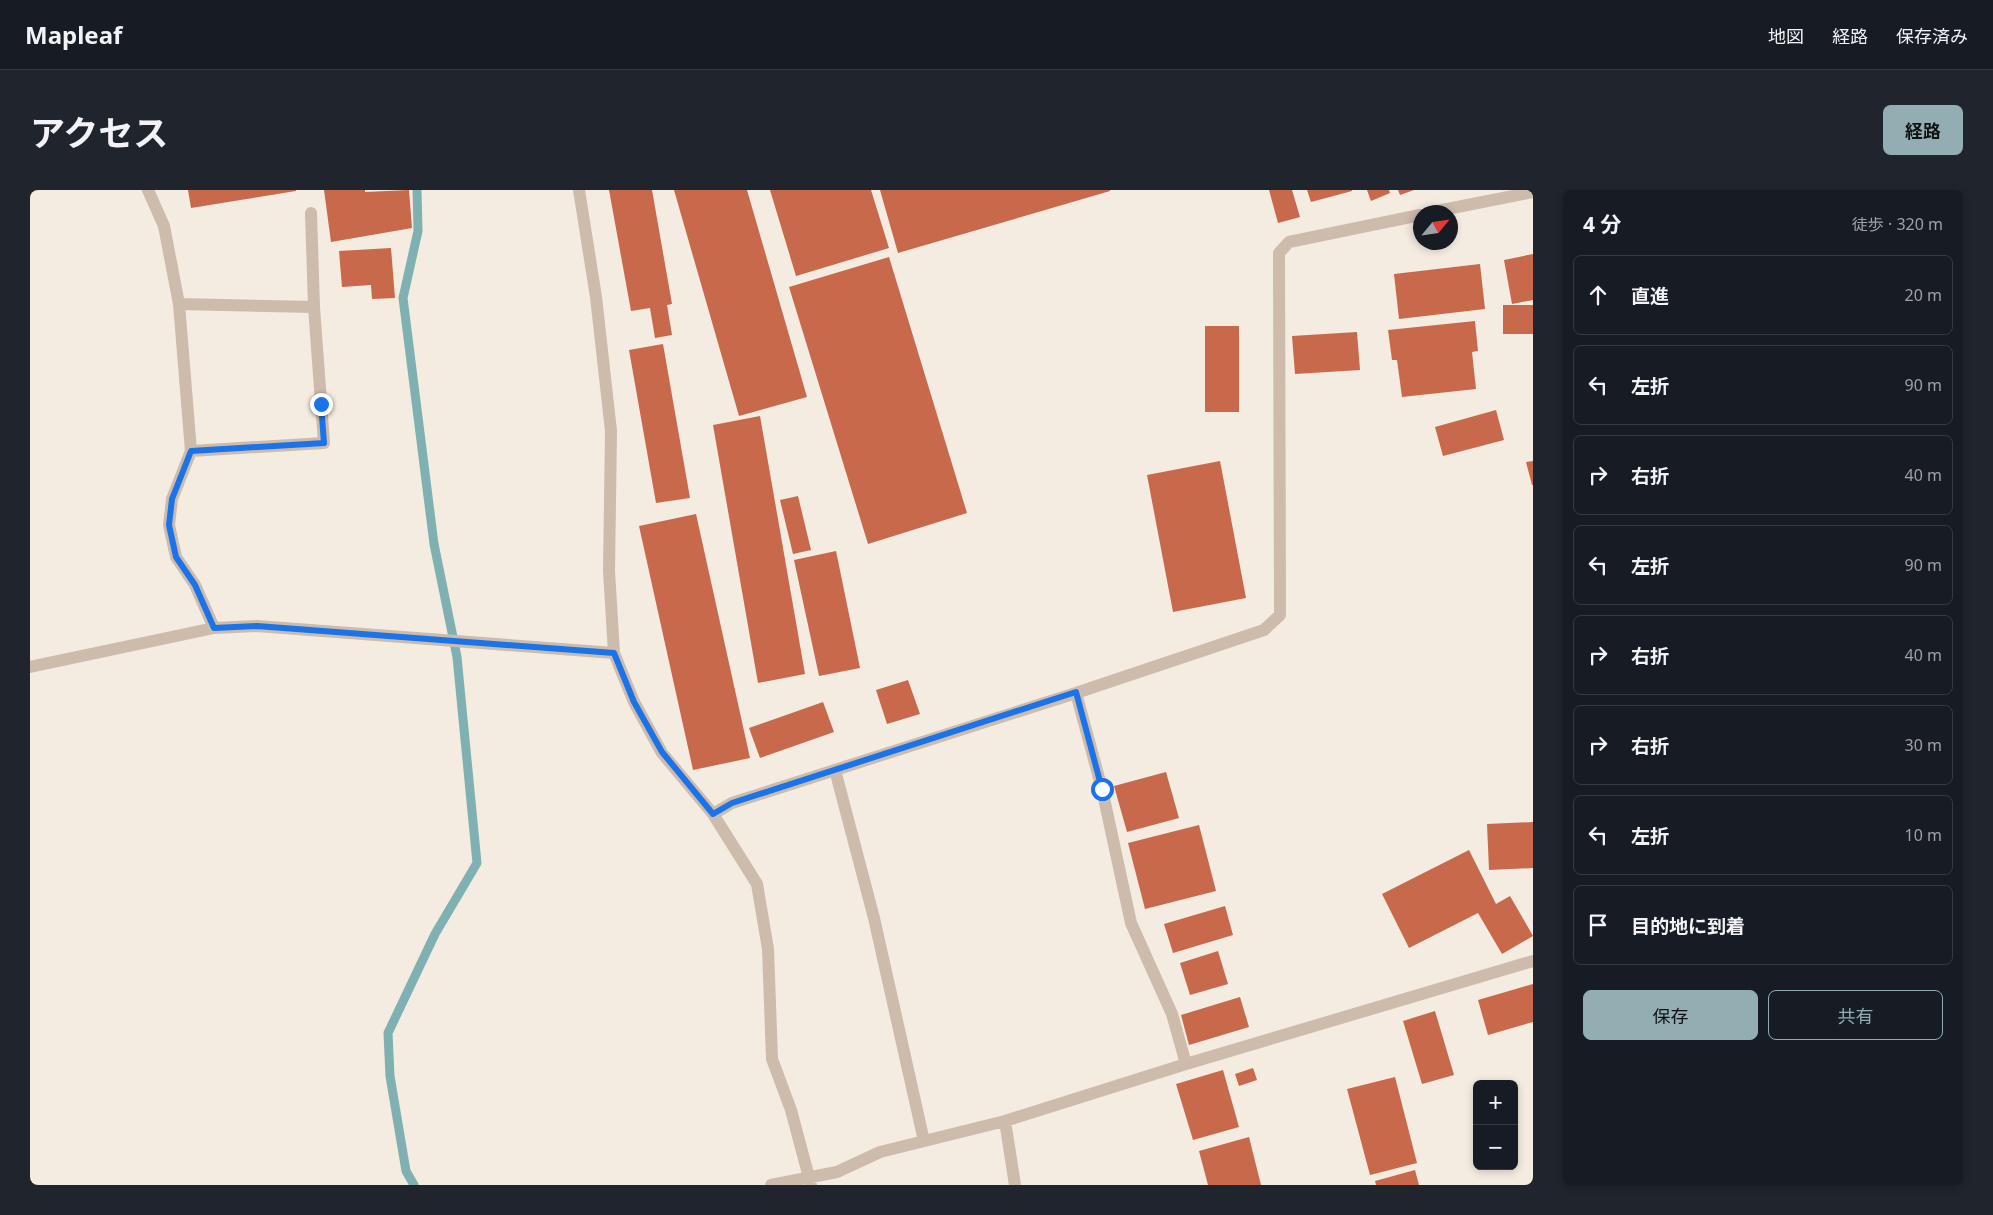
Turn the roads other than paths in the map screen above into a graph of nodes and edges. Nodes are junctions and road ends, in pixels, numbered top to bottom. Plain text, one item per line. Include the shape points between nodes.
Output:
1 (148, 190) edge
2 (579, 190) edge
3 (1533, 192) edge
4 (1458, 207) edge
5 (311, 213) dead end
6 (1413, 216) edge
7 (179, 304) junction
8 (314, 306) junction
9 (191, 451) junction
10 (214, 628) junction
11 (614, 653) junction
12 (30, 667) edge
13 (1076, 692) junction
14 (835, 770) junction
15 (713, 814) junction
16 (1533, 961) edge
17 (1186, 1064) junction
18 (1005, 1121) junction
19 (924, 1141) junction
20 (810, 1181) edge
21 (771, 1185) edge
22 (1016, 1185) edge

1 - 7 street via 164,226
2 - 11 street via 596,297 611,431 609,571
3 - 4 street
5 - 8 street
6 - 13 street via 1289,242 1279,253 1280,615 1264,630
7 - 8 street
7 - 9 street
8 - 9 street via 324,443
9 - 10 street via 172,499 169,525 176,557 195,585
10 - 11 street via 257,626
10 - 12 street
11 - 15 street via 634,702 662,752
13 - 14 street
13 - 17 street via 1102,789 1131,923 1172,1014
14 - 15 street via 732,803
14 - 19 street via 874,918
15 - 20 street via 757,884 768,949 772,1059 791,1110
16 - 17 street
17 - 18 street
18 - 19 street
18 - 22 street
19 - 20 street via 880,1152
20 - 21 street

